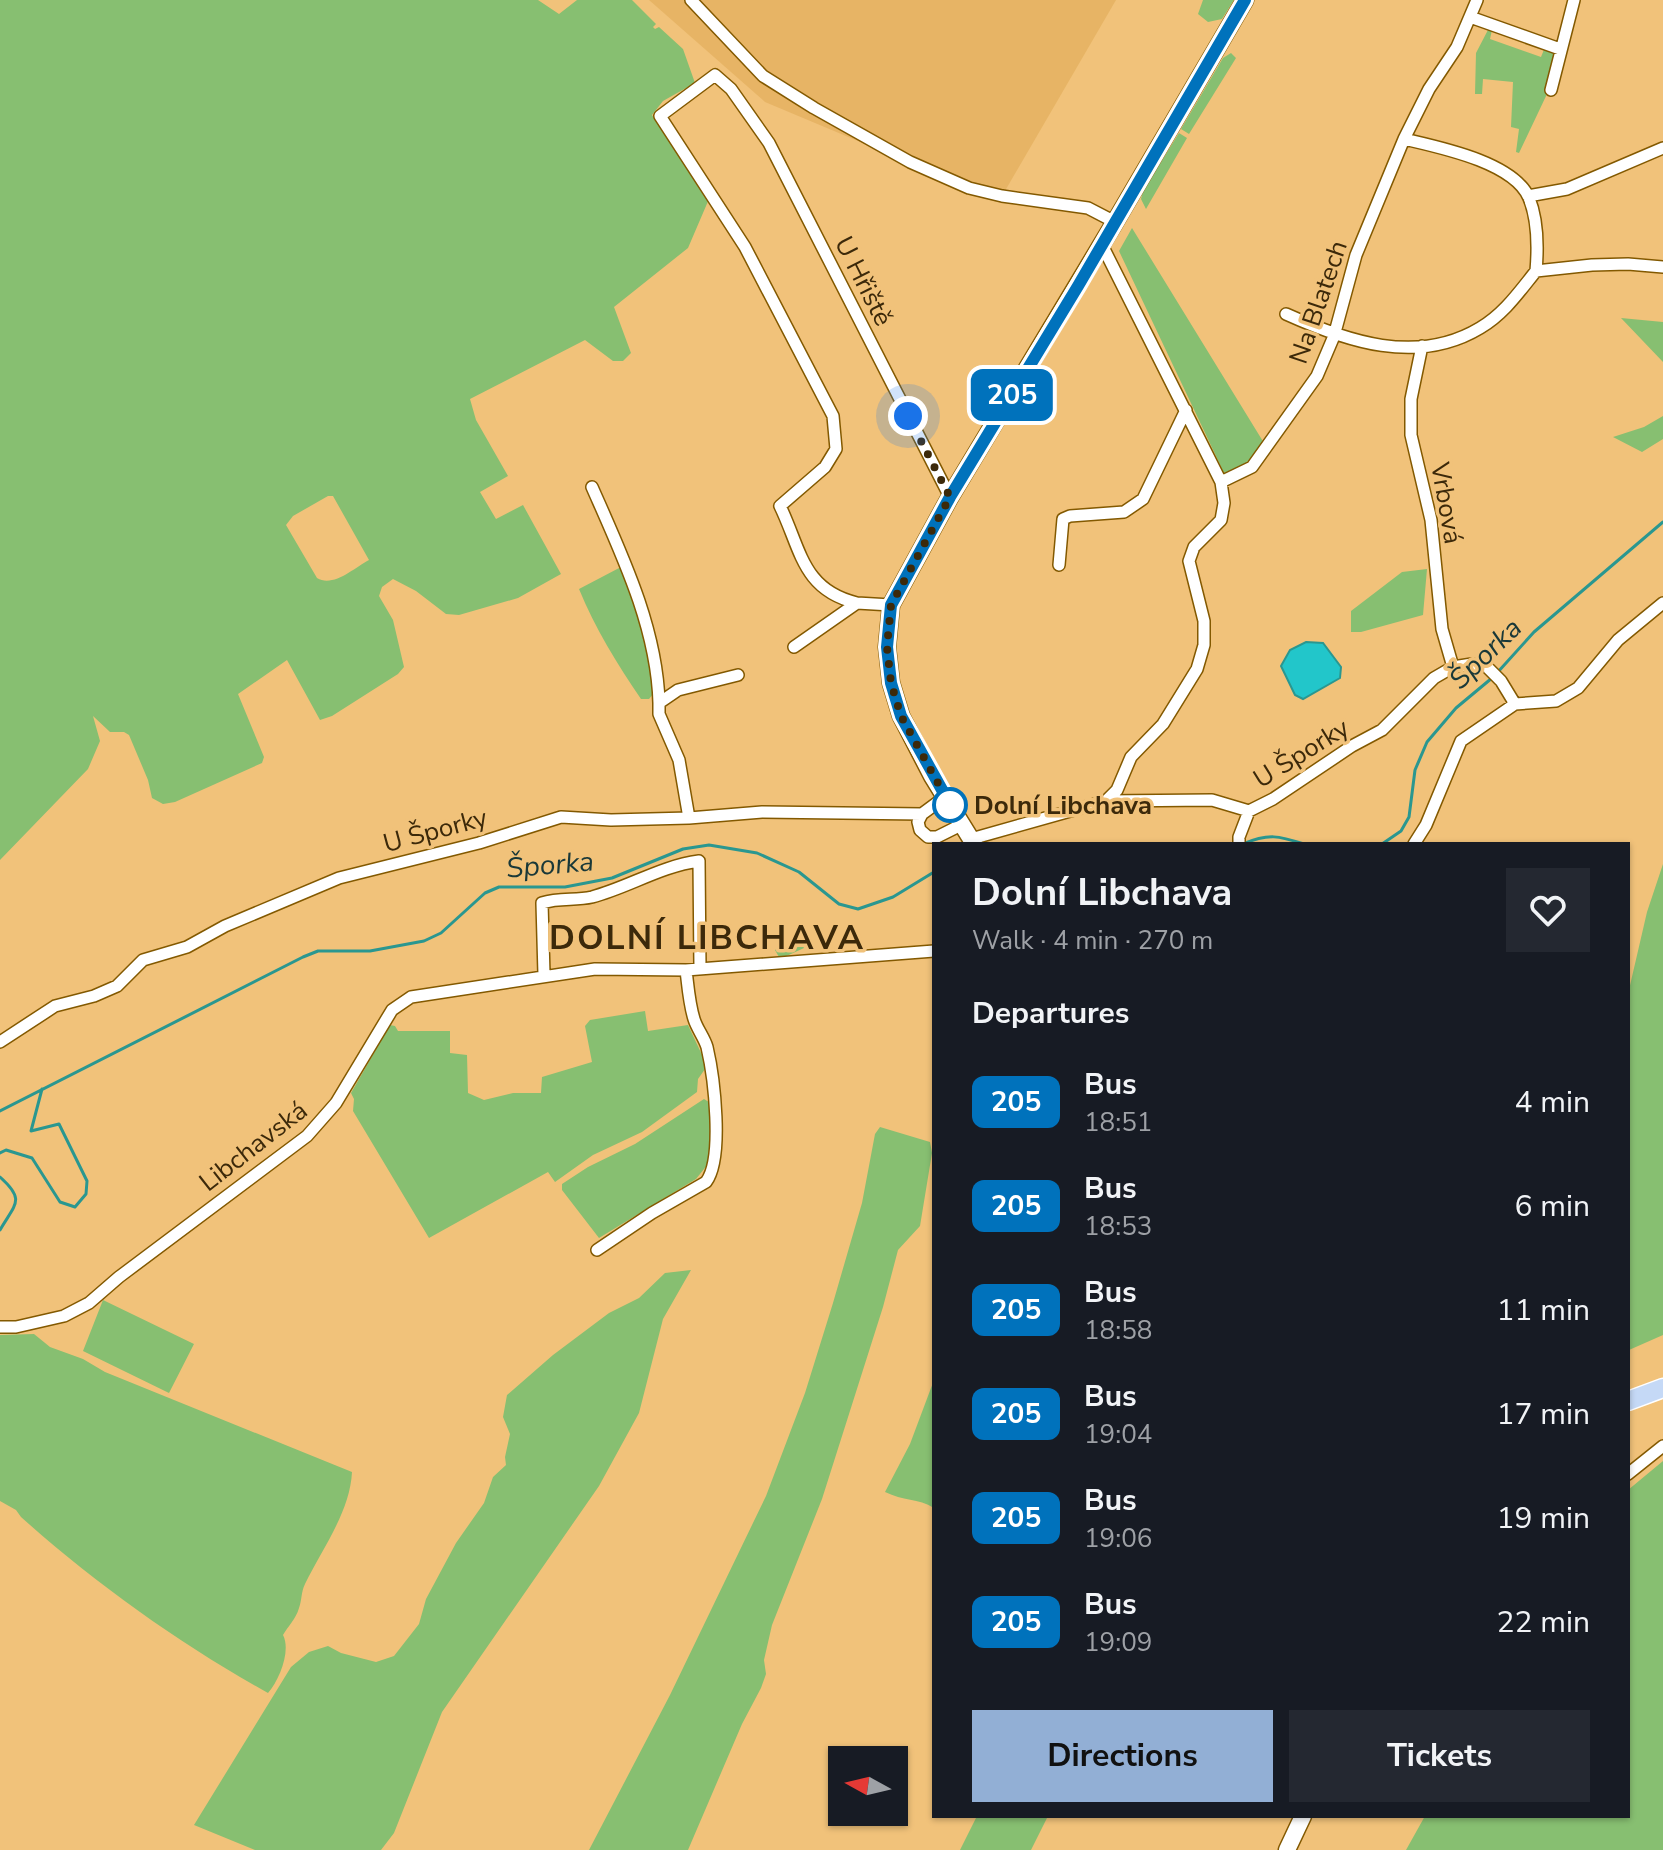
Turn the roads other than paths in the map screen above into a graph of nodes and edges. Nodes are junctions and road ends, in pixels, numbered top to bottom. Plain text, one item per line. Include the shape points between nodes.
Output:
1 (691, 0) edge
2 (1245, 0) edge
3 (1477, 0) edge
4 (1574, 0) edge
5 (1470, 17) junction
6 (1560, 49) junction
7 (1551, 90) dead end
8 (1404, 139) junction
9 (1663, 148) edge
10 (1528, 196) junction
11 (1115, 222) junction
12 (1102, 245) junction
13 (1663, 267) edge
14 (1536, 271) junction
15 (1286, 314) dead end
16 (1334, 336) junction
17 (1422, 346) junction
18 (1186, 410) junction
19 (1226, 481) junction
20 (592, 487) dead end
21 (950, 497) junction
22 (1059, 565) dead end
23 (857, 603) junction
24 (1663, 603) edge
25 (891, 605) junction
26 (794, 647) dead end
27 (1453, 667) junction
28 (738, 675) dead end
29 (659, 703) junction
30 (1515, 704) junction
31 (945, 797) junction
32 (1106, 801) junction
33 (1249, 811) junction
34 (922, 814) junction
35 (689, 818) junction
36 (969, 836) edge
37 (1239, 840) edge
38 (1415, 842) edge
39 (932, 951) edge
40 (700, 969) junction
41 (686, 970) junction
42 (544, 975) junction
43 (0, 1042) edge
44 (597, 1250) dead end
45 (0, 1327) edge
46 (1663, 1388) edge
47 (1630, 1400) edge
48 (1663, 1446) edge
49 (1630, 1472) edge
50 (1302, 1818) edge
51 (1287, 1850) edge

1 - 11 street via 763,76 910,162 969,188 1088,208
2 - 11 main road
3 - 5 street, Na Blatech
4 - 6 street
5 - 6 street
5 - 8 street, Na Blatech
6 - 7 street
8 - 10 street via 1485,162 1511,176
8 - 16 street, Na Blatech via 1356,255
9 - 10 street via 1567,189
10 - 14 street via 1536,230
11 - 12 main road
12 - 18 street
12 - 21 main road
13 - 14 street via 1592,265
14 - 17 street via 1508,306 1480,329
15 - 16 street
16 - 17 street via 1391,348
16 - 19 street, Na Blatech via 1317,376 1270,445 1252,467
17 - 27 street, Vrbová via 1411,399 1411,435 1431,520 1442,629
18 - 19 street
18 - 22 street via 1143,499 1124,512 1063,519
19 - 32 street via 1221,520 1194,547 1189,561 1204,621 1197,669 1163,724 1131,757 1117,790
20 - 29 street via 635,587
21 - 23 street, U Hřiště via 769,143 715,75 660,116 745,247 833,416 836,449 825,467 780,506 809,574 836,598
21 - 25 main road
23 - 25 street
23 - 26 street
24 - 30 street via 1618,640 1578,688 1556,701
25 - 31 main road via 891,683 901,716
27 - 30 street via 1472,664 1490,669
27 - 33 street, U Šporky via 1434,678 1382,730
28 - 29 street via 678,690
29 - 35 street via 679,760
30 - 38 street via 1461,741
31 - 34 street
31 - 36 main road
32 - 33 street, U Šporky via 1212,800
32 - 36 street, U Šporky
33 - 37 street
34 - 35 street, U Šporky via 762,812
34 - 36 street, U Šporky via 920,830 928,837
35 - 43 street, U Šporky via 561,817 339,878 187,947 143,960 117,986 55,1006
39 - 40 street, Libchavská
40 - 41 street, Libchavská
40 - 42 street via 699,861 680,863 590,897 542,903
41 - 42 street, Libchavská via 595,969
41 - 44 street via 694,1021 706,1044 713,1081 712,1174
42 - 45 street, Libchavská via 400,1003 336,1103 307,1136 89,1303 64,1316
46 - 47 main road
48 - 49 street
50 - 51 main road

